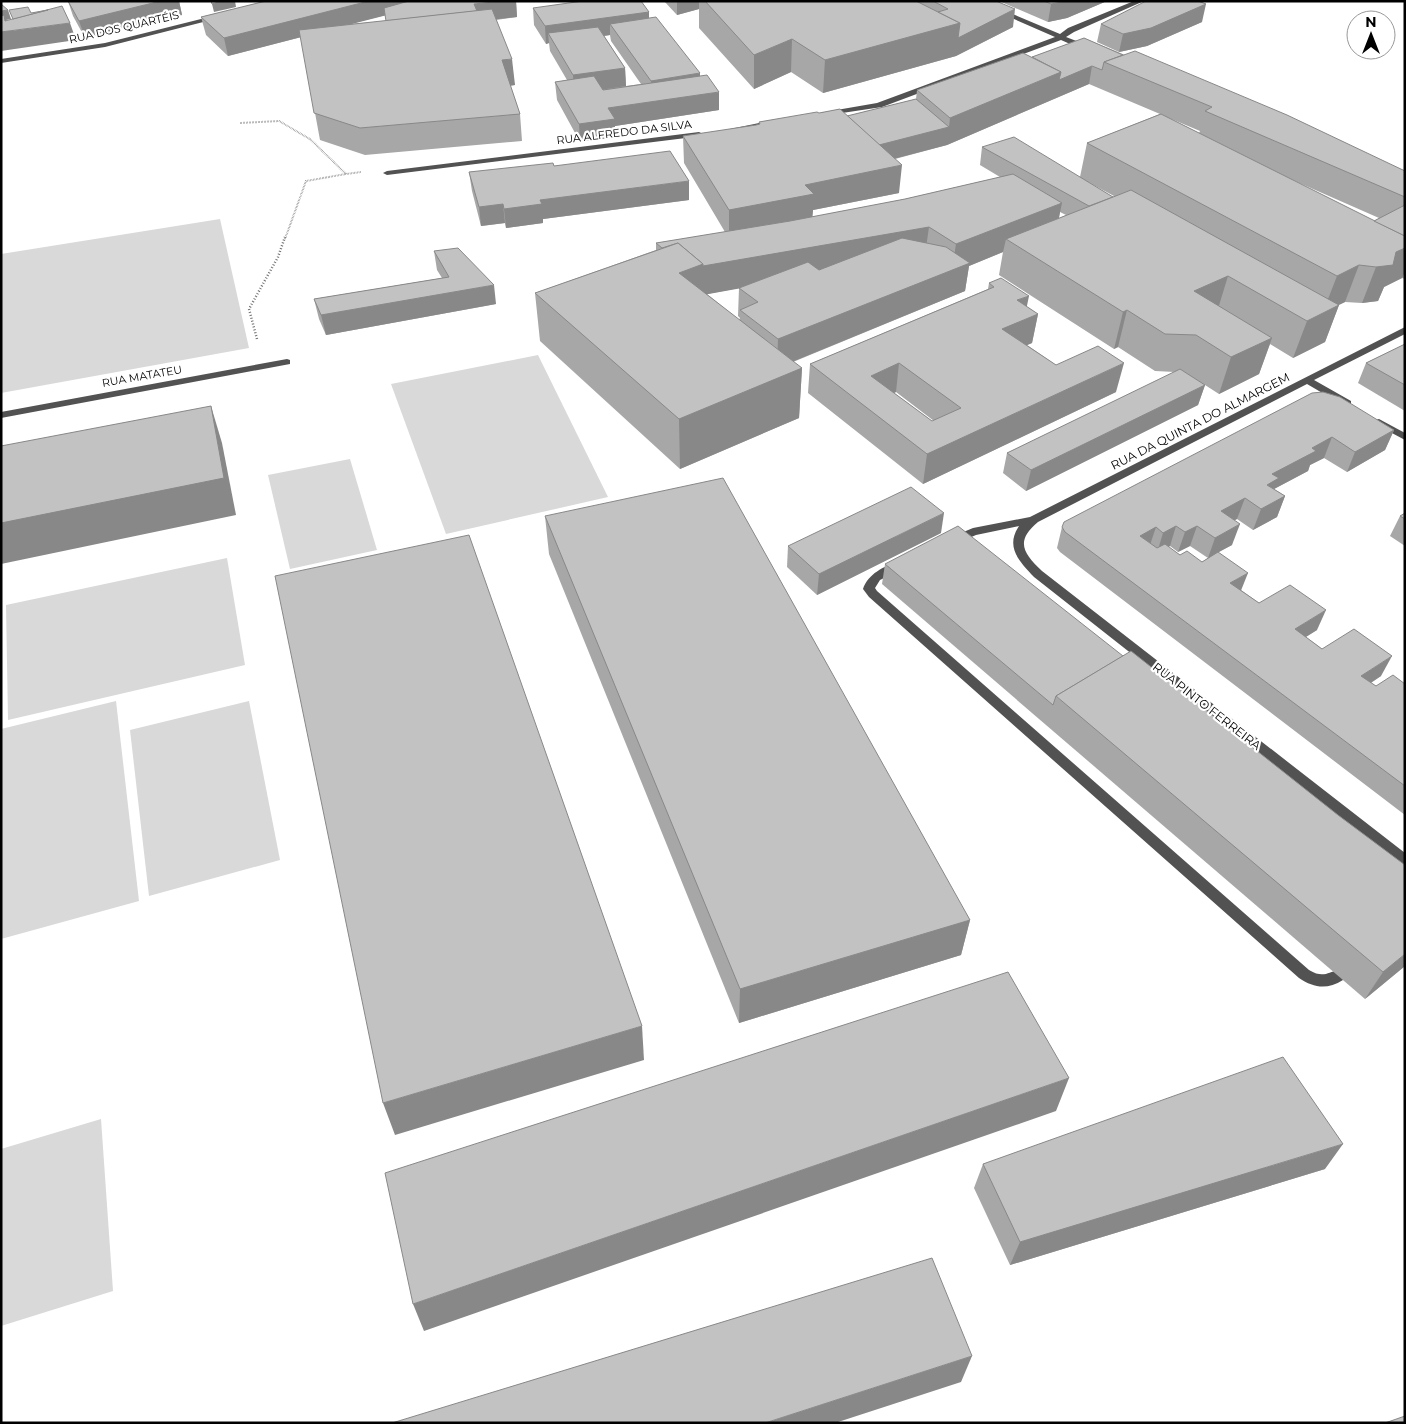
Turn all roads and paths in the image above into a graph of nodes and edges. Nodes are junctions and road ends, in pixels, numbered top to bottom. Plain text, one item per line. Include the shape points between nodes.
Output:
1 (976, 1) edge
2 (1141, 1) edge
3 (221, 16) edge
4 (1061, 37) junction
5 (1097, 52) edge
6 (1, 62) edge
7 (820, 115) edge
8 (781, 121) edge
9 (240, 123) dead end
10 (722, 131) edge
11 (712, 132) edge
12 (387, 173) joint
13 (346, 174) junction
14 (1405, 330) edge
15 (287, 362) joint
16 (1307, 380) junction
17 (1356, 409) edge
18 (1, 415) edge
19 (1372, 418) edge
20 (1405, 437) edge
21 (1034, 519) junction
22 (1018, 545) joint
23 (939, 548) edge
24 (913, 560) edge
25 (1405, 861) edge
26 (1338, 976) dead end

1 - 4 street
2 - 4 street
3 - 6 street, RUA DOS QUARTÉIS via 105,45
4 - 5 street
4 - 7 street via 879,105
8 - 10 street
9 - 13 path via 279,121 310,139
11 - 12 street, RUA ALFREDO DA SILVA
12 - 13 path
13 - 15 path via 306,181 278,257 249,310 259,345
14 - 16 street, RUA DA QUINTA DO ALMARGEM
15 - 18 street, RUA MATATEU
16 - 17 street
16 - 21 street, RUA DA QUINTA DO ALMARGEM
19 - 20 street
21 - 22 street, RUA DA QUINTA DO ALMARGEM via 1022,530
21 - 23 street via 973,532
22 - 25 street, RUA PINTO FERREIRA via 1025,561 1038,574
24 - 26 street via 879,575 869,589 1304,974 1319,981 1330,981

